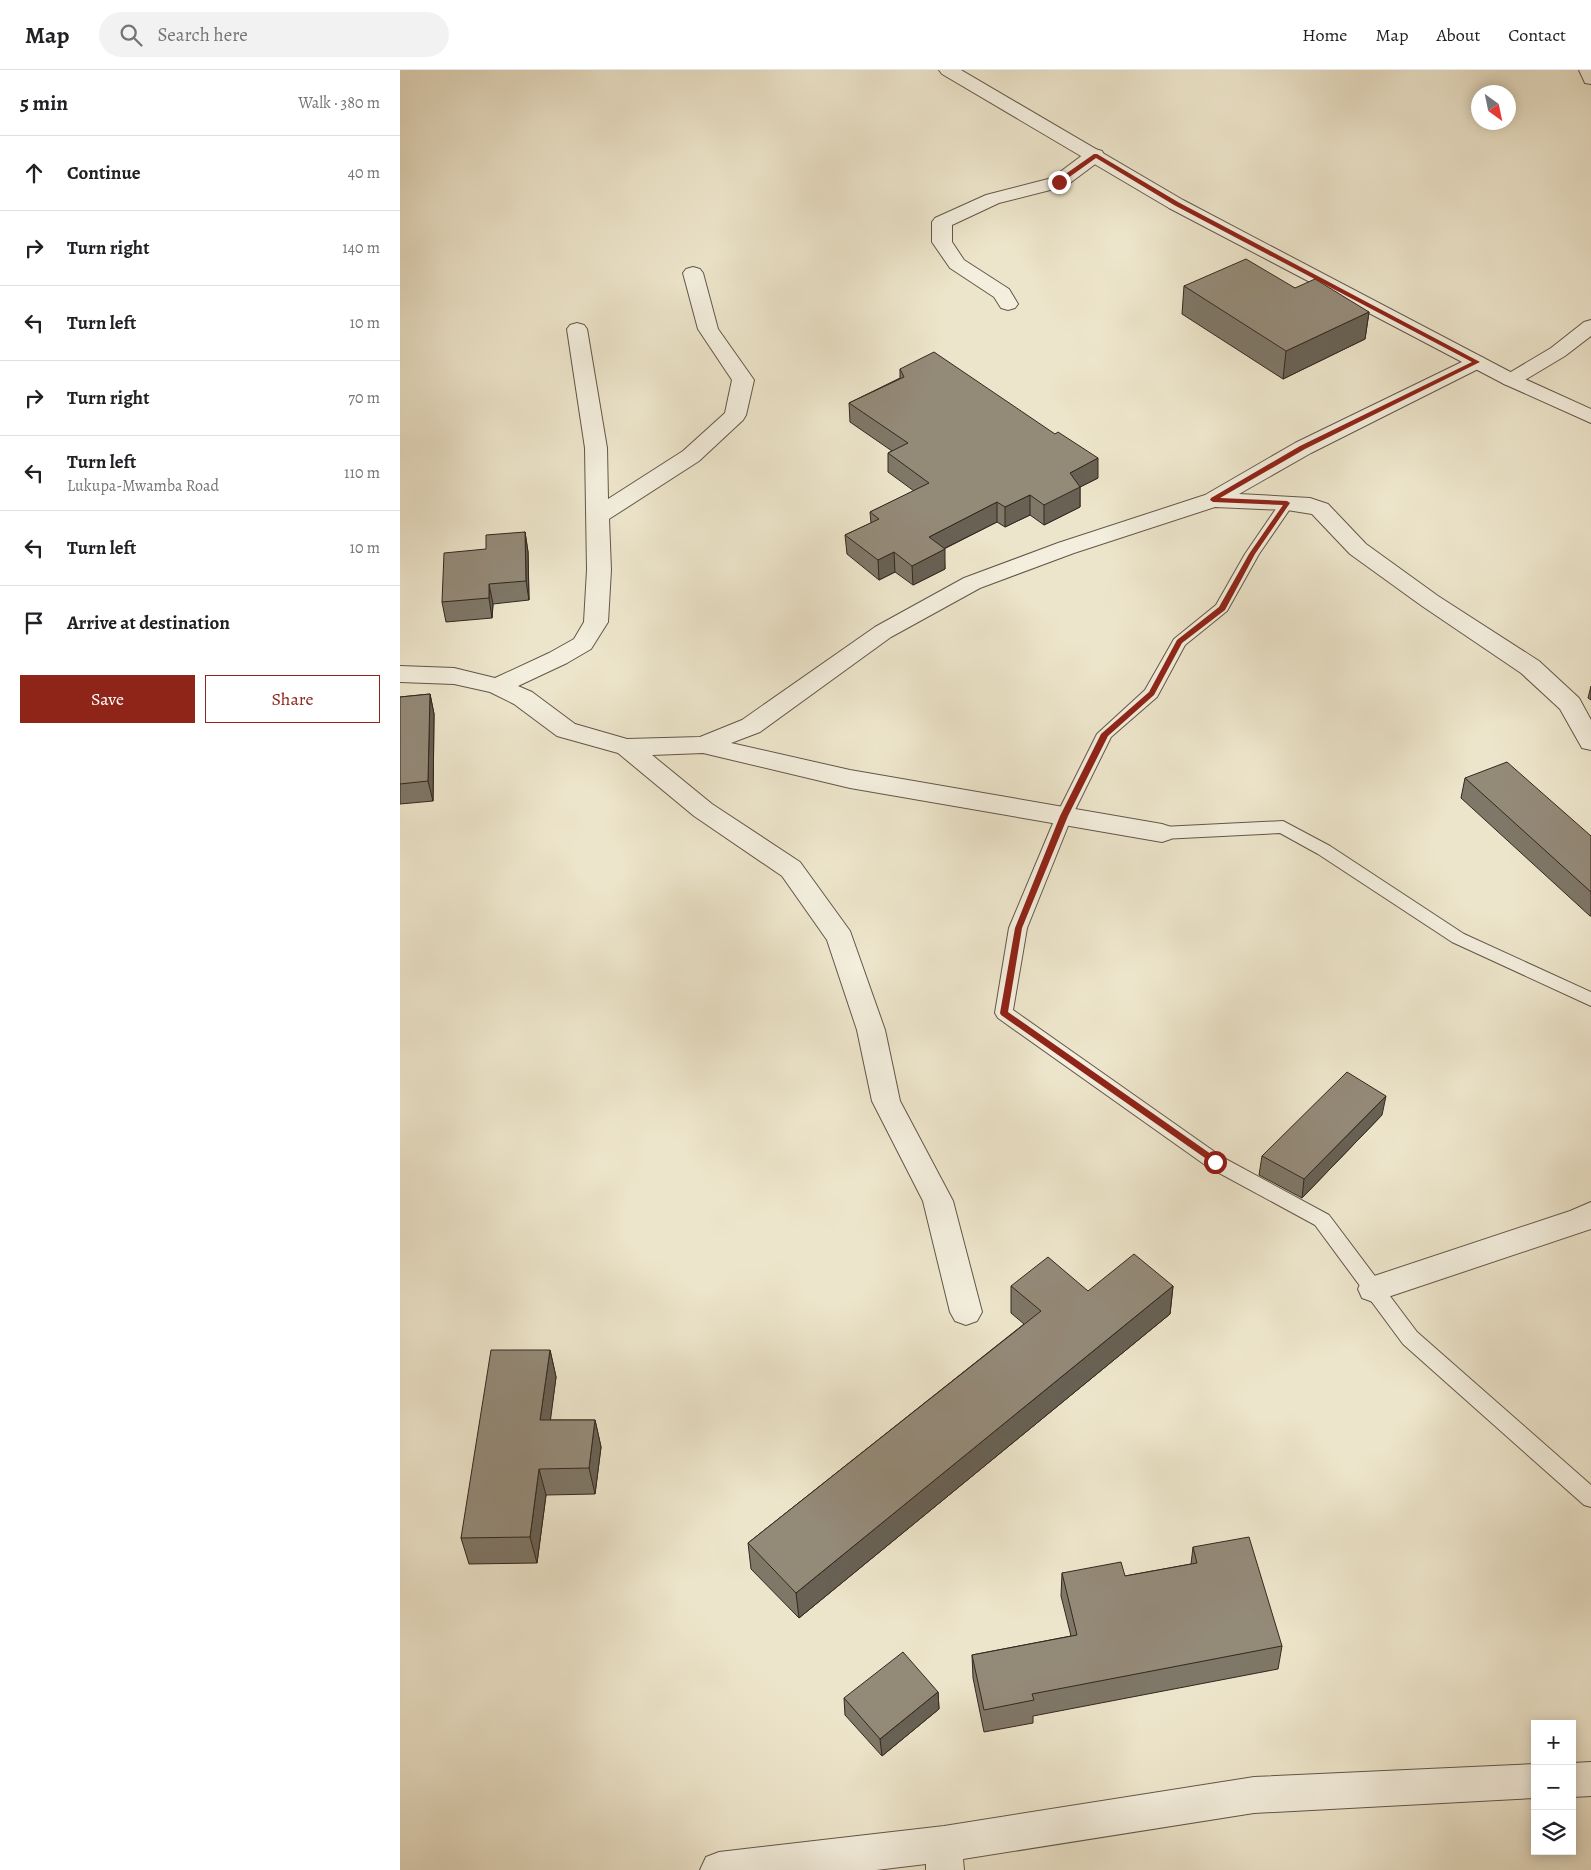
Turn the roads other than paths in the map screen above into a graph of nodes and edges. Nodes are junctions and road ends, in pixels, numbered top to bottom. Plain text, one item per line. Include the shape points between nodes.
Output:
1 (948, 70) edge
2 (1588, 70) edge
3 (1591, 79) edge
4 (1096, 155) junction
5 (693, 273) dead end
6 (1008, 304) dead end
7 (1591, 326) edge
8 (577, 329) dead end
9 (1477, 362) junction
10 (1511, 380) junction
11 (1591, 418) edge
12 (1213, 500) junction
13 (1287, 503) junction
14 (598, 516) junction
15 (400, 674) edge
16 (497, 686) junction
17 (1591, 742) edge
18 (703, 746) junction
19 (627, 747) junction
20 (1064, 816) junction
21 (1162, 833) joint
22 (1591, 999) edge
23 (1591, 1214) edge
24 (1373, 1289) junction
25 (966, 1312) dead end
26 (1591, 1498) edge
27 (1591, 1779) edge
28 (1576, 1780) edge
29 (1531, 1781) edge
30 (945, 1857) edge
31 (719, 1870) edge

1 - 4 street
2 - 3 street
4 - 6 street via 1059,182 992,199 942,222 942,242 957,264 1002,293
4 - 9 street via 1176,204
5 - 14 street via 708,329 743,380 735,415 691,456
7 - 10 street via 1558,352
8 - 14 street via 596,448
9 - 10 street
9 - 12 street via 1303,448
10 - 11 street
12 - 13 street
12 - 18 street via 972,583 883,632 751,726
13 - 17 street via 1320,509 1358,549 1530,667 1570,704
13 - 20 lane via 1252,554 1222,608 1179,642 1152,693 1105,734
14 - 16 street via 596,622 583,644
15 - 16 street via 454,676
16 - 19 street via 523,698 566,730
18 - 19 street
18 - 20 street via 850,779
19 - 25 street via 703,810 792,869 840,938 871,1030 886,1101 938,1202
20 - 21 street
20 - 24 lane via 1018,928 1004,1013 1215,1162 1322,1220
21 - 22 lane via 1283,827 1324,850 1458,938
23 - 24 street
24 - 26 lane via 1410,1338
27 - 28 street
29 - 30 street via 1254,1795
30 - 31 street

